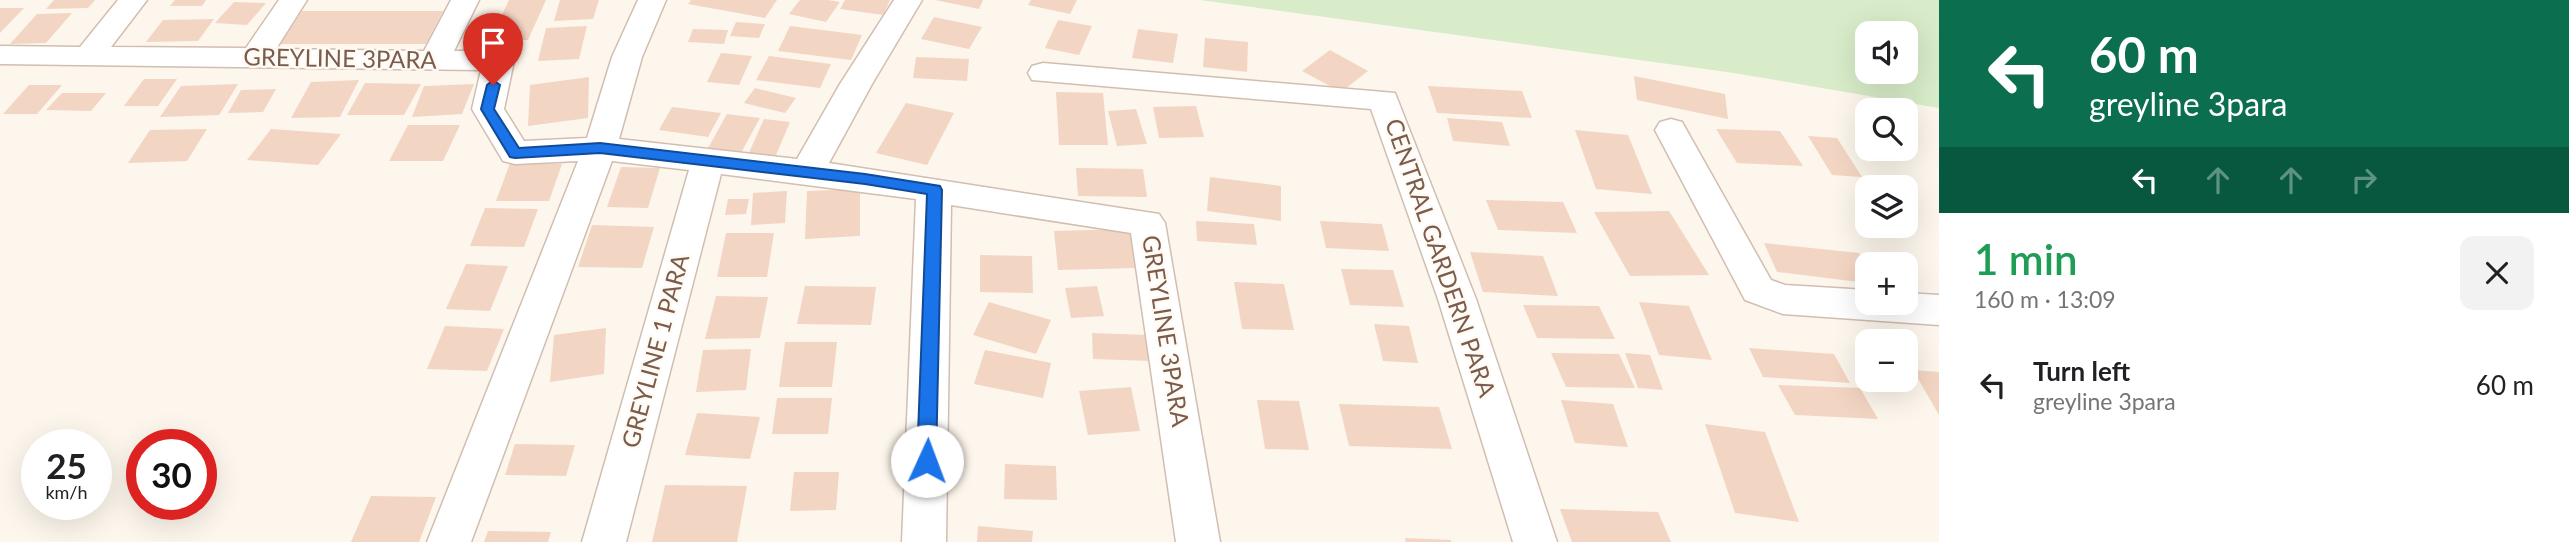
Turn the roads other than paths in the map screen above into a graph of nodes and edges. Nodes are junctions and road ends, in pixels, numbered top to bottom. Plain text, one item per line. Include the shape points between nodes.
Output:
1 (133, 0) edge
2 (293, 0) edge
3 (465, 0) edge
4 (652, 0) edge
5 (908, 0) edge
6 (0, 55) edge
7 (89, 56) junction
8 (255, 58) junction
9 (434, 60) junction
10 (1043, 73) dead end
11 (1671, 130) dead end
12 (600, 148) junction
13 (708, 160) junction
14 (807, 172) junction
15 (934, 190) junction
16 (1939, 310) edge
17 (449, 542) edge
18 (604, 542) edge
19 (924, 542) edge
20 (1198, 542) edge
21 (1535, 542) edge

1 - 7 street
2 - 8 street
3 - 9 street
4 - 12 street via 627,57
5 - 14 street
6 - 7 street, GREYLINE 3PARA
7 - 8 street, GREYLINE 3PARA
8 - 9 street, GREYLINE 3PARA
9 - 12 street, GREYLINE 3PARA via 499,61 488,109 515,153
10 - 21 street, CENTRAL GARDERN PARA via 1384,100 1457,299
11 - 16 street via 1758,290 1783,299
12 - 13 street, GREYLINE 3PARA
12 - 17 street
13 - 14 street, GREYLINE 3PARA
13 - 18 street, GREYLINE 1 PARA
14 - 15 street, GREYLINE 3PARA
15 - 19 street
15 - 20 street, GREYLINE 3PARA via 1147,223

